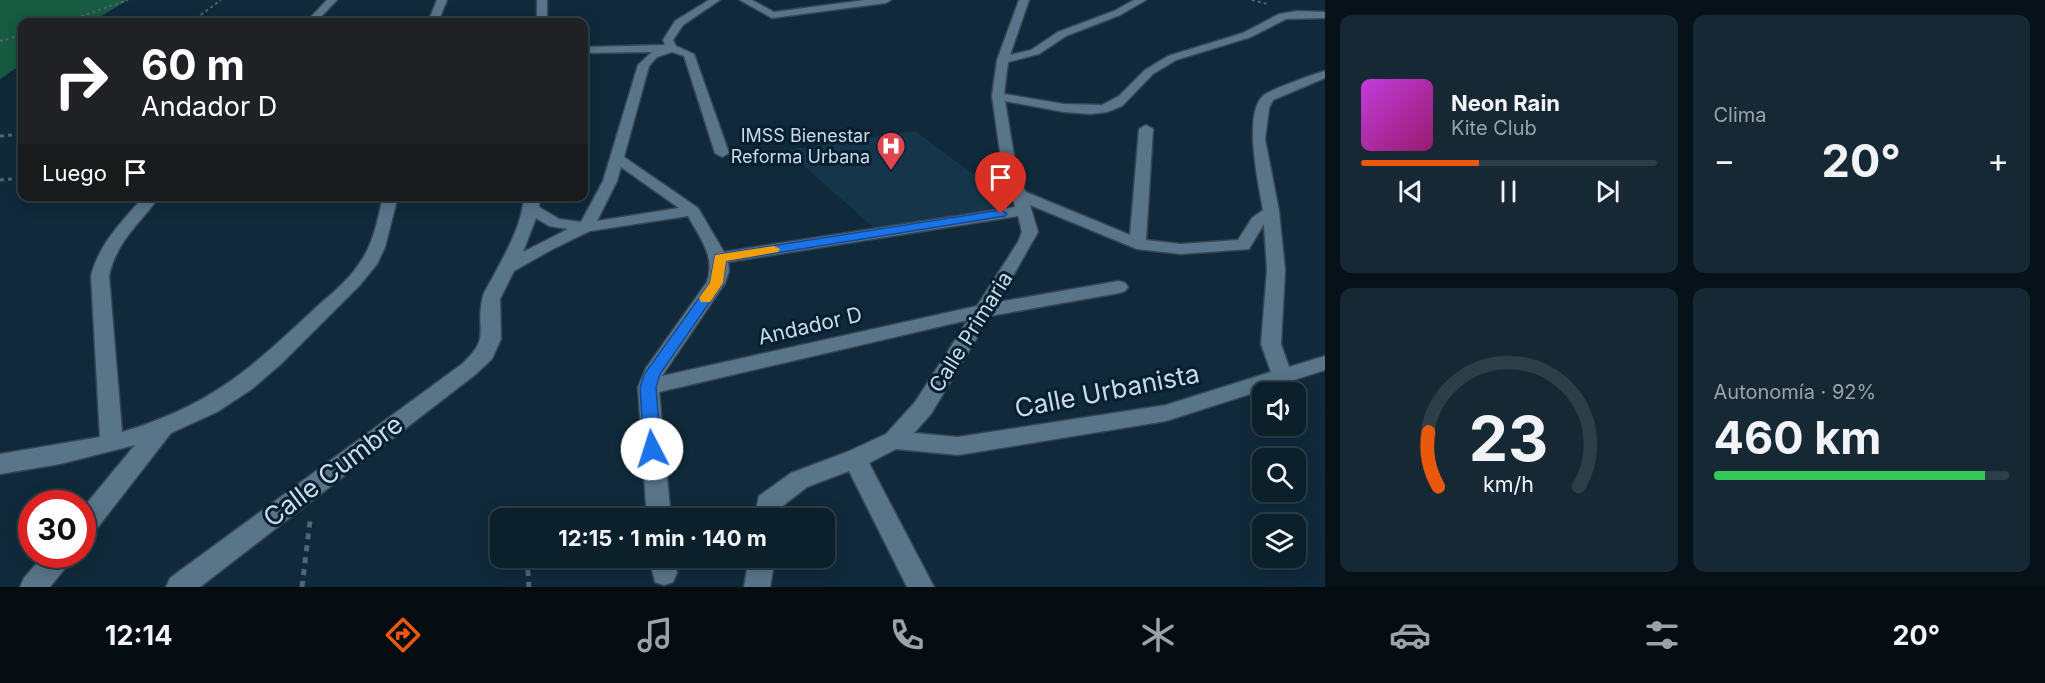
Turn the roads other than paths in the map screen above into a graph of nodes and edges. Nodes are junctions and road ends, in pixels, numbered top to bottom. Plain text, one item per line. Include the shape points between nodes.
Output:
1 (332, 0) edge
2 (442, 0) edge
3 (542, 0) edge
4 (715, 0) edge
5 (745, 0) edge
6 (886, 0) edge
7 (1024, 0) edge
8 (1141, 0) edge
9 (1325, 8) edge
10 (1291, 14) junction
11 (1325, 15) edge
12 (315, 18) edge
13 (435, 18) edge
14 (542, 18) edge
15 (672, 48) junction
16 (588, 50) edge
17 (1003, 60) junction
18 (1325, 74) edge
19 (999, 96) junction
20 (1146, 129) dead end
21 (722, 153) dead end
22 (617, 158) junction
23 (149, 201) edge
24 (390, 201) edge
25 (1022, 202) junction
26 (532, 203) edge
27 (693, 211) junction
28 (1271, 211) junction
29 (586, 227) junction
30 (1137, 244) junction
31 (719, 258) junction
32 (509, 267) junction
33 (1119, 286) dead end
34 (982, 311) junction
35 (1325, 363) edge
36 (1283, 377) junction
37 (648, 387) junction
38 (163, 427) junction
39 (894, 440) junction
40 (112, 442) junction
41 (855, 459) junction
42 (0, 464) edge
43 (658, 508) edge
44 (767, 508) edge
45 (96, 511) edge
46 (49, 568) edge
47 (761, 568) edge
48 (33, 587) edge
49 (179, 587) edge
50 (758, 587) edge
51 (921, 587) edge

1 - 12 street
2 - 13 street
3 - 14 street
4 - 15 street via 679,23 668,40
5 - 6 street via 772,15
7 - 17 street, Calle Primaria
8 - 17 street via 1062,34 1035,52
9 - 10 street
10 - 11 street
10 - 19 street via 1248,35 1186,51 1148,72 1118,104 1104,109 1050,106
15 - 16 street
15 - 21 street via 689,54
15 - 22 street via 653,55 644,65
17 - 19 street, Calle Primaria
18 - 28 street via 1268,98 1263,108 1258,139
19 - 25 street, Calle Primaria via 1011,180
20 - 30 street
22 - 27 street
22 - 29 street
23 - 40 street via 101,263
24 - 38 street via 374,255 356,278 267,366 199,412
25 - 30 street
25 - 31 street
25 - 34 street, Calle Primaria via 1030,232
26 - 29 street via 555,222
26 - 32 street
27 - 29 street
27 - 31 street
28 - 30 street via 1258,221 1244,245 1181,249
28 - 36 street via 1275,270 1271,344
29 - 32 street
31 - 37 street via 716,283 653,373
32 - 49 street, Calle Cumbre via 491,299 491,339 485,354
33 - 34 street, Andador D
34 - 37 street, Andador D
34 - 39 street, Calle Primaria via 923,408
35 - 36 street, Calle Urbanista
36 - 39 street, Calle Urbanista via 1166,413 958,446
37 - 43 street
38 - 40 street
38 - 45 street
39 - 41 street, Calle Primaria
40 - 42 street
41 - 44 street, Calle Primaria via 799,480 768,503
41 - 51 street
46 - 48 street
47 - 50 street

